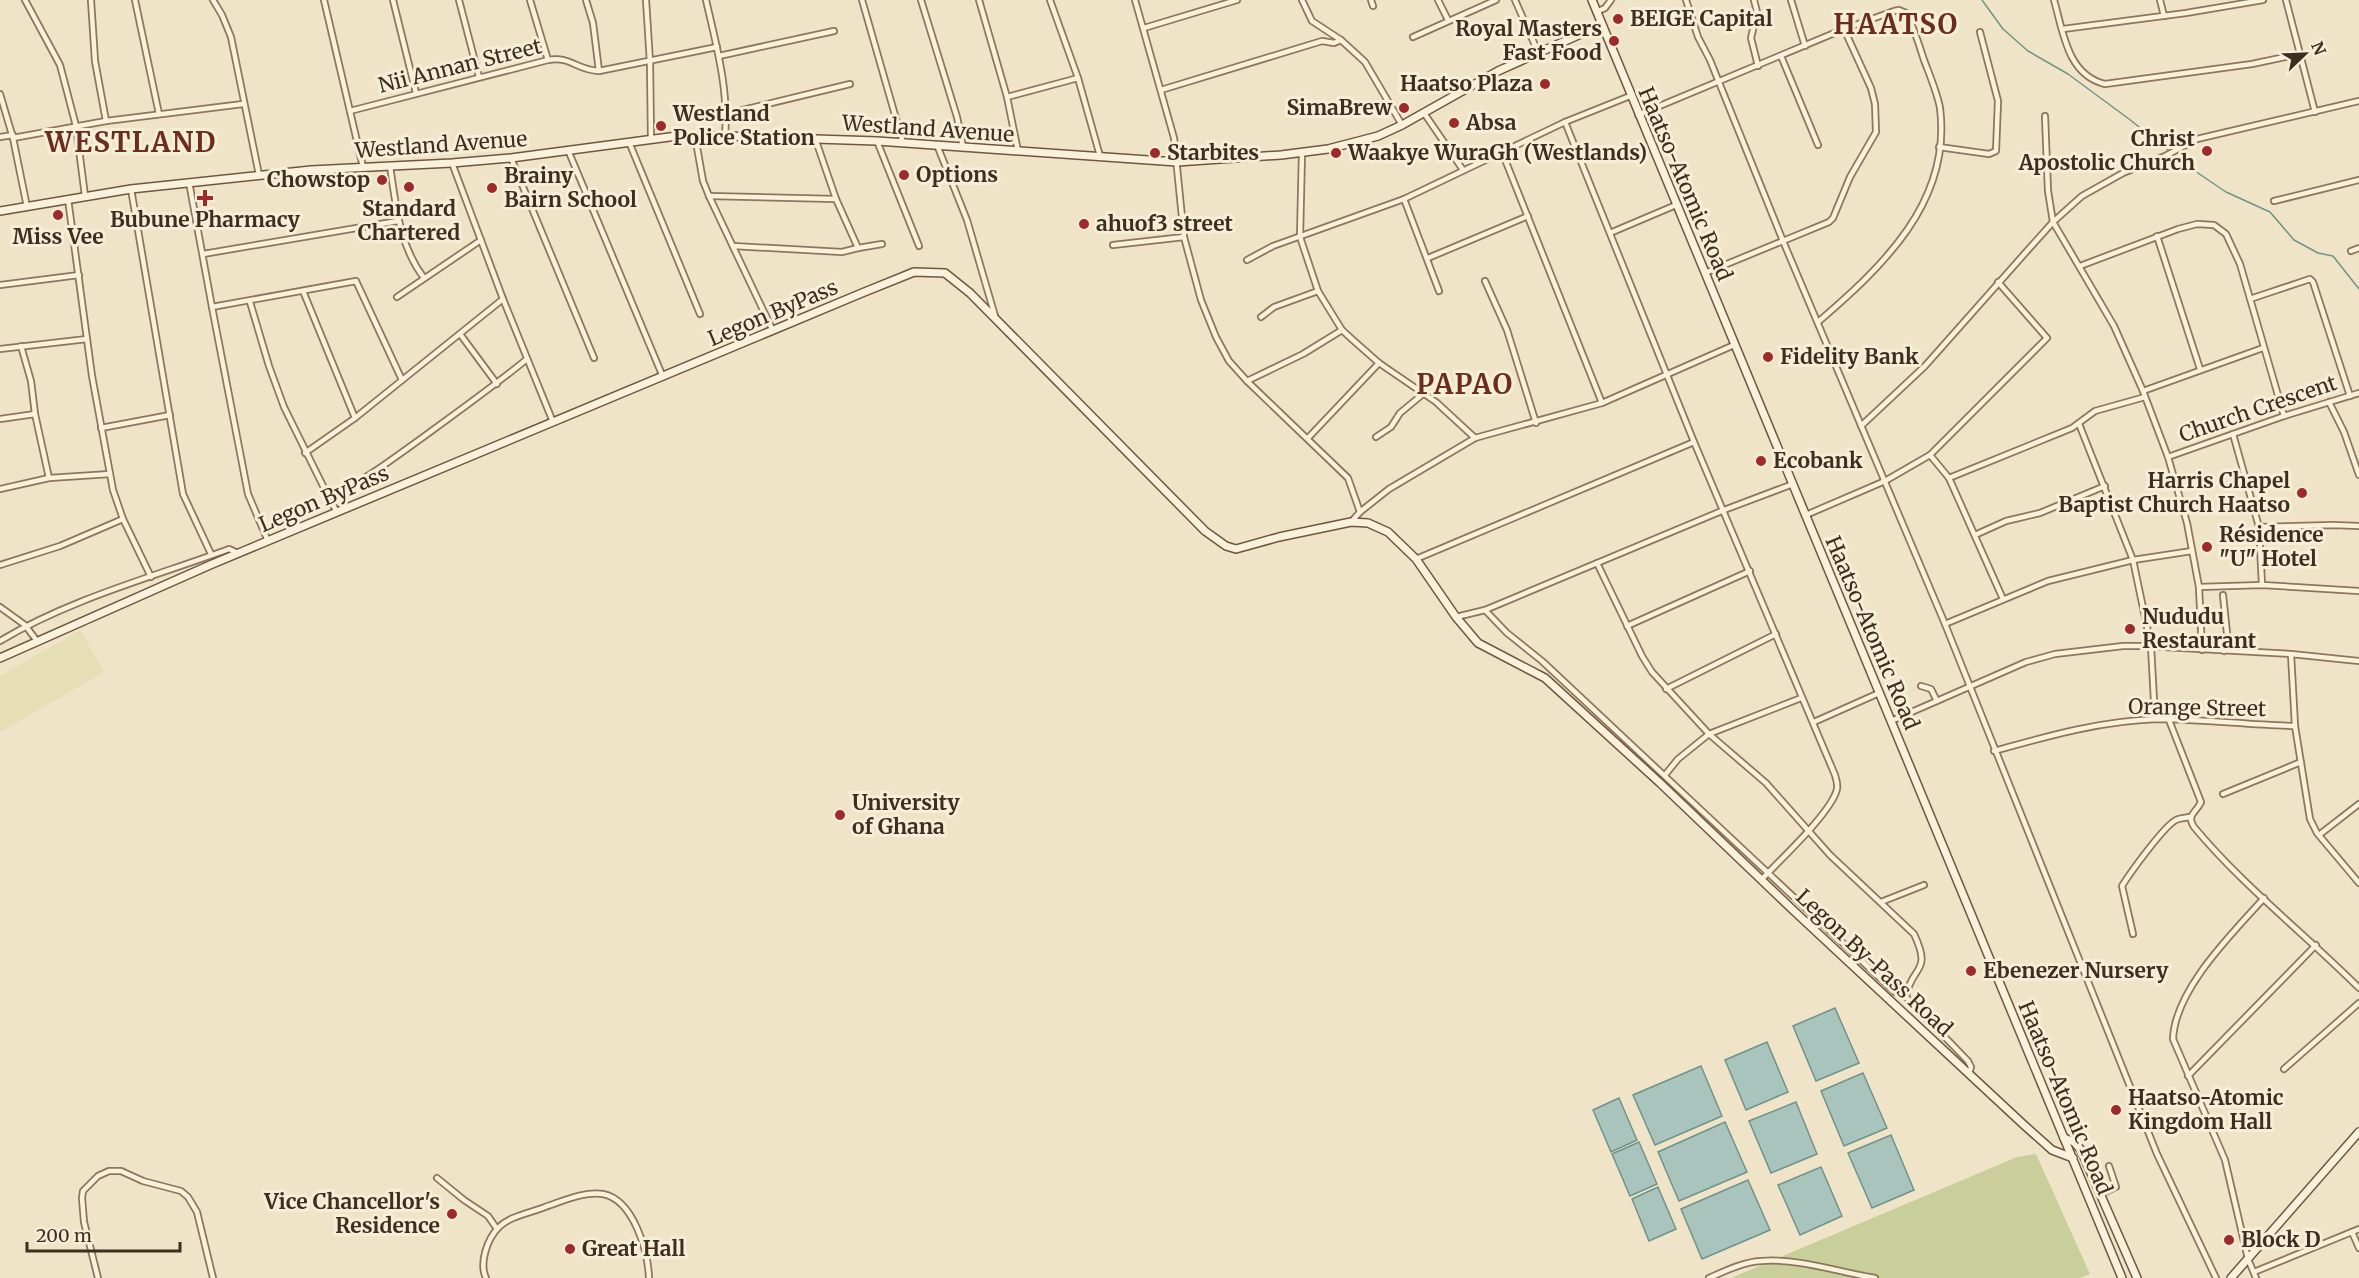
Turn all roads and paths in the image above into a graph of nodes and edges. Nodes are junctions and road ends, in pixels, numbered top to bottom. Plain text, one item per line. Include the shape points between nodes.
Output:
1 (25, 0) edge
2 (91, 0) edge
3 (135, 0) edge
4 (213, 0) edge
5 (324, 0) edge
6 (393, 0) edge
7 (459, 0) edge
8 (530, 0) edge
9 (586, 0) edge
10 (646, 0) edge
11 (706, 0) edge
12 (862, 0) edge
13 (921, 0) edge
14 (979, 0) edge
15 (1050, 0) edge
16 (1135, 0) edge
17 (1237, 0) edge
18 (1302, 0) edge
19 (1371, 0) edge
20 (1438, 0) edge
21 (1496, 0) edge
22 (1515, 0) edge
23 (1592, 0) edge
24 (1611, 0) edge
25 (1686, 0) edge
26 (1754, 0) edge
27 (1791, 0) edge
28 (2054, 0) edge
29 (2160, 0) edge
30 (2263, 0) edge
31 (2286, 0) edge
32 (1373, 6) dead end
33 (1596, 12) junction
34 (2164, 16) junction
35 (1448, 21) junction
36 (1601, 25) junction
37 (1144, 28) junction
38 (1324, 29) junction
39 (1844, 29) junction
40 (2063, 29) junction
41 (834, 31) dead end
42 (1980, 32) dead end
43 (1413, 38) dead end
44 (1341, 40) junction
45 (1322, 41) junction
46 (1805, 46) junction
47 (717, 47) junction
48 (1538, 52) junction
49 (2299, 54) junction
50 (719, 57) junction
51 (1781, 57) junction
52 (548, 60) junction
53 (650, 62) junction
54 (1758, 66) junction
55 (599, 71) junction
56 (479, 77) junction
57 (1078, 78) junction
58 (1719, 83) junction
59 (850, 84) dead end
60 (1161, 90) junction
61 (416, 93) junction
62 (0, 94) edge
63 (1630, 96) junction
64 (1007, 97) junction
65 (2359, 101) edge
66 (243, 104) junction
67 (350, 111) junction
68 (2315, 112) junction
69 (1424, 113) junction
70 (159, 114) junction
71 (726, 114) junction
72 (1638, 115) junction
73 (2045, 116) dead end
74 (106, 121) junction
75 (1565, 122) junction
76 (76, 126) junction
77 (1402, 126) junction
78 (725, 135) junction
79 (13, 136) junction
80 (695, 136) junction
81 (0, 137) edge
82 (815, 138) junction
83 (651, 139) junction
84 (877, 141) junction
85 (629, 142) junction
86 (903, 143) junction
87 (1818, 145) dead end
88 (937, 146) junction
89 (963, 147) junction
90 (1939, 147) junction
91 (568, 150) junction
92 (1018, 151) junction
93 (1302, 152) junction
94 (1502, 152) junction
95 (1100, 156) junction
96 (511, 158) junction
97 (1178, 162) junction
98 (452, 163) junction
99 (390, 166) junction
100 (363, 167) junction
101 (1463, 170) junction
102 (259, 175) junction
103 (2359, 180) edge
104 (189, 182) junction
105 (131, 189) junction
106 (85, 196) junction
107 (709, 196) junction
108 (68, 199) junction
109 (836, 199) junction
110 (1404, 199) junction
111 (2274, 201) dead end
112 (1676, 205) junction
113 (27, 207) junction
114 (0, 211) edge
115 (1528, 216) junction
116 (398, 221) junction
117 (2053, 222) junction
118 (1610, 232) junction
119 (2157, 236) junction
120 (1184, 237) junction
121 (1300, 237) junction
122 (481, 240) junction
123 (1782, 241) junction
124 (882, 244) dead end
125 (1113, 245) dead end
126 (733, 246) junction
127 (919, 246) dead end
128 (858, 248) junction
129 (2359, 248) edge
130 (2351, 251) dead end
131 (203, 254) junction
132 (1428, 258) junction
133 (1247, 260) dead end
134 (2080, 266) junction
135 (1705, 273) junction
136 (79, 274) junction
137 (424, 278) junction
138 (1485, 280) dead end
139 (1998, 282) junction
140 (0, 285) edge
141 (303, 291) junction
142 (1318, 291) junction
143 (1439, 291) dead end
144 (397, 297) dead end
145 (503, 299) junction
146 (2250, 299) junction
147 (250, 302) junction
148 (212, 308) junction
149 (700, 314) dead end
150 (1261, 317) dead end
151 (996, 322) junction
152 (1818, 322) junction
153 (1342, 330) junction
154 (773, 331) junction
155 (460, 334) junction
156 (87, 339) junction
157 (1734, 345) junction
158 (21, 346) junction
159 (2263, 348) junction
160 (0, 349) edge
161 (594, 358) dead end
162 (527, 359) junction
163 (1378, 363) junction
164 (2200, 369) junction
165 (1667, 375) junction
166 (663, 377) junction
167 (402, 380) junction
168 (1247, 381) junction
169 (497, 384) junction
170 (2143, 391) junction
171 (2359, 393) edge
172 (1423, 394) junction
173 (2350, 396) junction
174 (2145, 397) junction
175 (2329, 402) junction
176 (1602, 403) junction
177 (35, 414) junction
178 (170, 415) junction
179 (2284, 416) junction
180 (355, 418) junction
181 (0, 419) edge
182 (553, 422) junction
183 (1536, 423) junction
184 (2079, 424) junction
185 (1861, 426) junction
186 (102, 428) junction
187 (2233, 434) junction
188 (1376, 437) dead end
189 (1308, 438) junction
190 (1475, 438) junction
191 (1694, 442) junction
192 (305, 453) junction
193 (1930, 455) junction
194 (2168, 457) junction
195 (110, 474) junction
196 (2359, 475) edge
197 (49, 478) junction
198 (1949, 478) junction
199 (1885, 481) junction
200 (1792, 484) junction
201 (2104, 486) junction
202 (0, 489) edge
203 (329, 498) junction
204 (1724, 510) junction
205 (337, 512) junction
206 (1360, 512) junction
207 (1806, 515) junction
208 (123, 519) junction
209 (1351, 522) junction
210 (2359, 526) edge
211 (2259, 527) junction
212 (1975, 535) junction
213 (268, 542) junction
214 (2192, 551) junction
215 (238, 553) junction
216 (211, 554) junction
217 (1416, 559) junction
218 (2133, 560) junction
219 (1598, 563) junction
220 (0, 565) edge
221 (1750, 572) junction
222 (151, 578) junction
223 (2262, 585) junction
224 (2199, 587) junction
225 (2359, 591) edge
226 (2223, 595) dead end
227 (2003, 599) junction
228 (0, 607) edge
229 (1485, 609) junction
230 (1456, 617) junction
231 (1945, 624) junction
232 (25, 625) junction
233 (1627, 626) junction
234 (1776, 634) junction
235 (0, 641) edge
236 (37, 641) junction
237 (2151, 646) junction
238 (2202, 650) junction
239 (2224, 651) junction
240 (2291, 654) junction
241 (0, 658) edge
242 (2359, 661) edge
243 (1921, 686) dead end
244 (1970, 687) junction
245 (1666, 689) junction
246 (1879, 693) junction
247 (1802, 698) junction
248 (1937, 701) junction
249 (2155, 719) junction
250 (2169, 720) junction
251 (1891, 721) junction
252 (1814, 722) junction
253 (2295, 726) junction
254 (1709, 734) junction
255 (1994, 751) junction
256 (2301, 762) junction
257 (1665, 775) junction
258 (1659, 782) joint
259 (2223, 794) dead end
260 (2359, 804) edge
261 (2190, 818) junction
262 (1809, 830) junction
263 (2319, 836) junction
264 (1769, 872) junction
265 (1761, 880) junction
266 (2359, 883) edge
267 (1924, 885) dead end
268 (2264, 898) junction
269 (1881, 902) junction
270 (2133, 934) dead end
271 (2316, 945) junction
272 (2359, 988) edge
273 (1895, 992) dead end
274 (2359, 1003) edge
275 (2284, 1069) dead end
276 (1969, 1074) junction
277 (2188, 1076) junction
278 (2359, 1132) edge
279 (2064, 1138) junction
280 (2073, 1158) junction
281 (2109, 1167) dead end
282 (437, 1178) dead end
283 (2101, 1194) junction
284 (497, 1229) junction
285 (2359, 1229) edge
286 (2352, 1232) junction
287 (2359, 1248) edge
288 (2248, 1259) junction
289 (2255, 1275) edge
290 (98, 1278) edge
291 (213, 1278) edge
292 (486, 1278) edge
293 (649, 1278) edge
294 (1709, 1278) edge
295 (1875, 1278) edge
296 (2122, 1278) edge
297 (2137, 1278) edge
298 (2216, 1278) edge
299 (2231, 1278) edge

1 - 76 street via 60,65
2 - 74 street
3 - 70 street
4 - 66 street via 231,37
5 - 67 street
6 - 61 street
7 - 56 street
8 - 52 street
9 - 55 street
10 - 53 street
11 - 47 street
12 - 86 street
13 - 89 street
14 - 64 street
15 - 57 street
16 - 37 street
17 - 37 street
18 - 38 street via 1310,18
19 - 32 street
20 - 35 street
21 - 35 street
22 - 48 street
23 - 33 street, Haatso-Atomic Road
24 - 33 street
25 - 58 street
26 - 54 street via 1751,38
27 - 46 street
28 - 40 street
29 - 34 street
30 - 34 street
31 - 49 street
33 - 36 street, Haatso-Atomic Road
34 - 40 street
35 - 43 street
36 - 48 street, Westland Avenue
36 - 63 street, Haatso-Atomic Road
37 - 60 street
38 - 44 street
38 - 45 street
39 - 46 street
39 - 90 street via 1894,11 1906,13 1937,96 1941,119
39 - 123 street via 1871,88 1876,132 1850,177 1832,221
40 - 49 street via 2075,64 2088,78 2105,84
41 - 50 street
42 - 90 street via 1999,109 1996,151 1989,154
44 - 45 street
44 - 77 street via 1365,62
45 - 60 street
46 - 51 street
47 - 50 street
47 - 53 street, Nii Annan Street
48 - 69 street, Westland Avenue
49 - 68 street
50 - 71 street
51 - 54 street
51 - 87 street
52 - 55 street, Nii Annan Street via 565,59 586,70
52 - 56 street, Nii Annan Street
53 - 55 street, Nii Annan Street
53 - 83 street
54 - 58 street
56 - 61 street, Nii Annan Street
57 - 64 street
57 - 95 street
58 - 72 street
58 - 123 street
59 - 71 street
60 - 97 street
61 - 67 street, Nii Annan Street
62 - 79 street
63 - 72 street, Haatso-Atomic Road
63 - 75 street
64 - 92 street
65 - 68 street
66 - 70 street
66 - 102 street
67 - 100 street
68 - 117 street via 2184,144 2096,187
69 - 77 street, Westland Avenue
69 - 101 street
70 - 74 street
71 - 78 street
72 - 112 street, Haatso-Atomic Road
73 - 117 street
74 - 76 street
75 - 94 street
75 - 118 street
76 - 79 street
76 - 106 street
77 - 93 street, Westland Avenue via 1363,141
78 - 80 street, Westland Avenue
78 - 82 street, Westland Avenue
79 - 81 street
79 - 113 street
80 - 83 street, Westland Avenue
80 - 107 street
82 - 84 street, Westland Avenue
82 - 109 street
83 - 85 street, Westland Avenue
84 - 86 street, Westland Avenue
84 - 127 street
85 - 91 street, Westland Avenue
85 - 149 street
86 - 88 street, Westland Avenue
88 - 89 street, Westland Avenue
88 - 151 street via 967,220
89 - 92 street, Westland Avenue
90 - 152 street via 1928,190 1912,224 1868,278
91 - 96 street, Westland Avenue
91 - 166 street
92 - 95 street, Westland Avenue
93 - 97 street, Westland Avenue
93 - 121 street
94 - 101 street
94 - 115 street
95 - 97 street, Westland Avenue
96 - 98 street, Westland Avenue
96 - 161 street
97 - 120 street
98 - 99 street, Westland Avenue
98 - 122 street
99 - 100 street, Westland Avenue
99 - 116 street
100 - 102 street, Westland Avenue
101 - 110 street
102 - 104 street, Westland Avenue
103 - 111 street
104 - 105 street, Westland Avenue
104 - 131 street
105 - 106 street, Westland Avenue
105 - 178 street
106 - 108 street, Westland Avenue
107 - 109 street
107 - 126 street
108 - 113 street, Westland Avenue
108 - 136 street
109 - 128 street
110 - 121 street
110 - 132 street
112 - 118 street
112 - 135 street, Haatso-Atomic Road
113 - 114 street, Westland Avenue
115 - 132 street
115 - 176 street
116 - 131 street
116 - 137 street via 409,253
117 - 134 street
117 - 139 street
118 - 165 street
119 - 134 street
119 - 146 street via 2197,224 2214,225 2231,244
119 - 164 street
120 - 125 street
120 - 168 street via 1195,283 1224,353
121 - 133 street
121 - 142 street
122 - 137 street
122 - 145 street
123 - 135 street
123 - 152 street
124 - 128 street
126 - 128 street via 842,252
126 - 154 street
129 - 130 street
131 - 148 street
132 - 143 street
134 - 170 street via 2114,326
135 - 157 street, Haatso-Atomic Road
136 - 140 street
136 - 156 street
137 - 144 street
138 - 183 street via 1507,330
139 - 185 street via 1925,366
139 - 193 street via 2047,338
141 - 147 street
141 - 167 street via 356,281
141 - 180 street
142 - 150 street via 1274,307
142 - 153 street
145 - 155 street
145 - 162 street
146 - 159 street
146 - 173 street via 2310,279
147 - 148 street
147 - 192 street via 269,366
148 - 213 street via 248,494
151 - 154 street, Legon ByPass via 945,273 914,272
151 - 209 street, Legon ByPass via 1205,531 1226,546 1236,549
152 - 185 street
153 - 163 street
153 - 168 street
154 - 166 street, Legon ByPass
155 - 167 street
155 - 169 street
156 - 158 street
156 - 186 street
157 - 165 street
157 - 200 street, Haatso-Atomic Road
158 - 160 street
158 - 177 street
159 - 164 street
159 - 179 street
162 - 169 street
162 - 182 street
163 - 172 street
163 - 189 street
164 - 170 street
165 - 176 street
165 - 191 street
166 - 182 street, Legon ByPass
167 - 180 street
168 - 189 street
169 - 203 street via 356,484
170 - 174 street
171 - 173 street, Church Crescent
172 - 188 street
172 - 190 street
173 - 175 street, Church Crescent
174 - 184 street via 2095,411
174 - 194 street
175 - 179 street, Church Crescent
175 - 196 street
176 - 183 street
177 - 181 street
177 - 197 street
178 - 186 street
178 - 216 street via 186,503
179 - 187 street, Church Crescent
180 - 192 street
182 - 205 street, Legon ByPass
183 - 190 street
184 - 198 street
184 - 201 street
185 - 199 street
186 - 195 street
187 - 194 street, Church Crescent
187 - 211 street
189 - 206 street via 1348,478
190 - 206 street via 1389,489
191 - 204 street
191 - 217 street
192 - 203 street
193 - 198 street
193 - 199 street
194 - 214 street
195 - 197 street
195 - 208 street
197 - 202 street
198 - 212 street
199 - 207 street
199 - 231 street
200 - 204 street
200 - 207 street, Haatso-Atomic Road
201 - 212 street
201 - 218 street
203 - 205 street
204 - 219 street
204 - 221 street
205 - 213 street, Legon ByPass
206 - 209 street
207 - 246 street, Haatso-Atomic Road
208 - 220 street via 60,546
208 - 222 street
209 - 217 street, Legon ByPass via 1368,523 1388,532
210 - 211 street
211 - 223 street
212 - 227 street
213 - 215 street, Legon ByPass
214 - 218 street
214 - 224 street
215 - 216 street via 229,549
215 - 236 street, Legon ByPass
216 - 222 street
217 - 230 street, Legon ByPass
218 - 227 street via 2048,581
218 - 237 street
219 - 229 street
219 - 233 street
221 - 233 street
221 - 234 street
222 - 232 street
223 - 224 street
223 - 225 street
224 - 238 street
226 - 239 street via 2228,643
227 - 231 street
228 - 232 street
229 - 230 street
229 - 257 street via 1506,633 1542,661
230 - 258 street, Legon ByPass via 1478,643 1545,678
231 - 244 street
232 - 235 street
232 - 236 street
233 - 245 street via 1646,665
234 - 245 street
234 - 247 street
236 - 241 street, Legon ByPass
237 - 238 street
237 - 244 street via 2055,654 2026,662
237 - 249 street
238 - 239 street
239 - 240 street
240 - 242 street
240 - 253 street
243 - 248 street via 1931,689
244 - 248 street
244 - 255 street
245 - 254 street
246 - 251 street, Haatso-Atomic Road
246 - 252 street
247 - 252 street
247 - 254 street
248 - 251 street
249 - 250 street, Orange Street
249 - 255 street, Orange Street via 2078,728
250 - 253 street, Orange Street
250 - 261 street via 2200,802
251 - 279 street, Haatso-Atomic Road
252 - 262 street via 1837,787
253 - 256 street
254 - 257 street
254 - 262 street via 1766,783
255 - 298 street via 2157,1154
256 - 259 street
256 - 263 street via 2310,819
257 - 264 street
258 - 265 street, Legon By-Pass Road
260 - 263 street
261 - 268 street via 2221,860
261 - 270 street via 2171,824 2122,886
262 - 264 street
262 - 269 street
263 - 266 street
264 - 265 street
264 - 273 street
265 - 276 street, Legon By-Pass Road
267 - 269 street
268 - 271 street
268 - 277 street via 2212,956 2193,984 2176,1021 2173,1039
269 - 276 street via 1914,934 1921,949 1923,961 1907,991 1908,1001 1968,1061
271 - 272 street
271 - 277 street
274 - 275 street
276 - 280 street, Legon By-Pass Road via 2052,1150
277 - 288 street via 2225,1160
278 - 288 street
279 - 280 street, Haatso-Atomic Road
279 - 283 street via 2081,1150
280 - 296 street, Haatso-Atomic Road
281 - 283 street via 2116,1187
282 - 284 street via 488,1215
283 - 297 street
284 - 292 street via 483,1257
284 - 293 street via 507,1221 570,1198 604,1194 627,1211 636,1226 644,1244
285 - 286 street
286 - 287 street
286 - 289 street
288 - 289 street
288 - 299 street
290 - 291 street via 84,1222 83,1191 98,1176 121,1171 182,1191 188,1197 197,1212
294 - 295 street via 1744,1263 1761,1261 1787,1261

